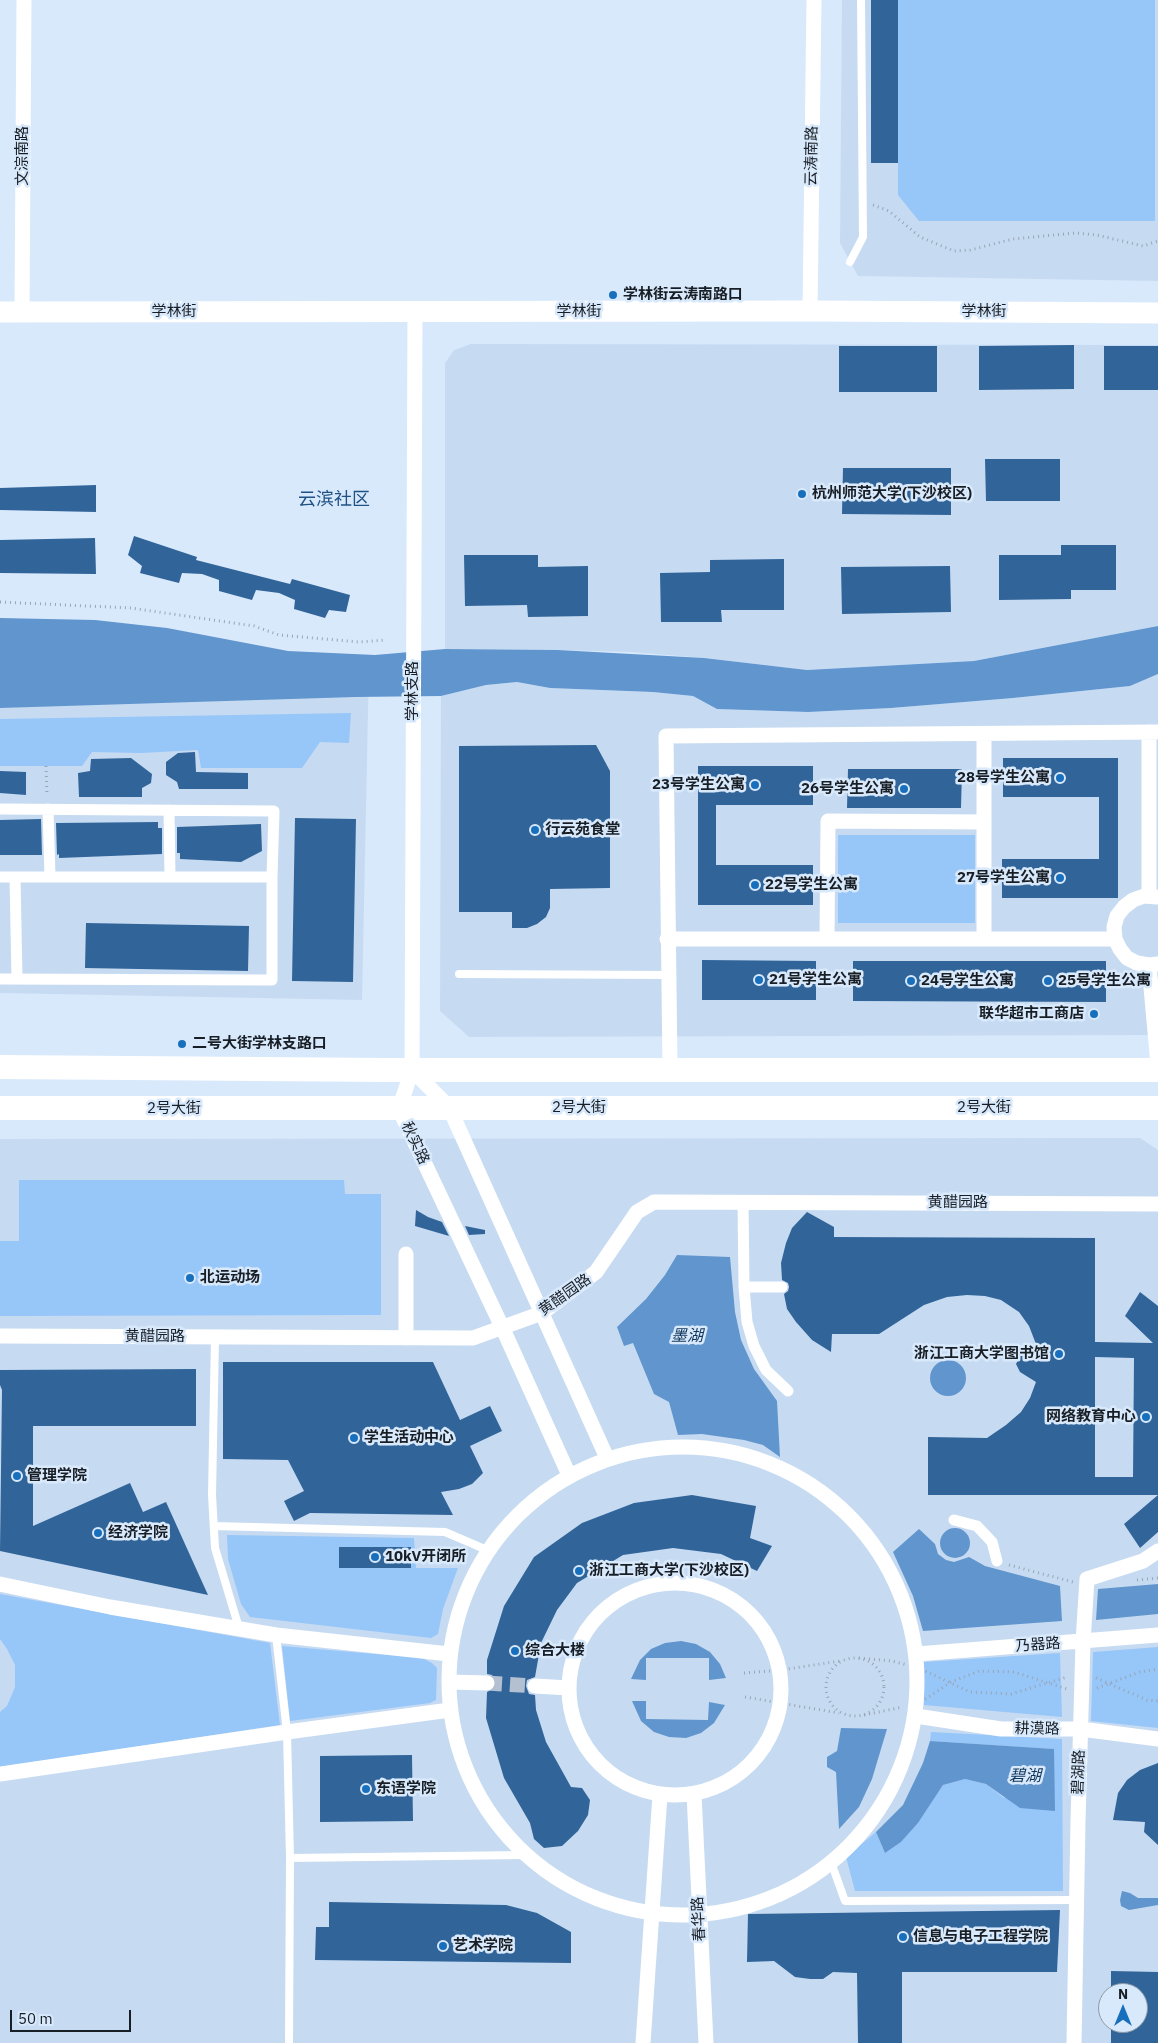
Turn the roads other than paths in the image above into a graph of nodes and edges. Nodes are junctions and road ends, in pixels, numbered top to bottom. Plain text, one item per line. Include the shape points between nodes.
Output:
1 (24, 0) edge
2 (814, 0) edge
3 (861, 0) edge
4 (850, 262) dead end
5 (0, 312) edge
6 (22, 312) junction
7 (415, 312) junction
8 (810, 312) junction
9 (1158, 314) edge
10 (1153, 732) edge
11 (984, 734) junction
12 (0, 809) edge
13 (48, 809) junction
14 (168, 810) junction
15 (984, 822) junction
16 (0, 877) edge
17 (15, 877) junction
18 (50, 877) junction
19 (170, 877) junction
20 (272, 877) junction
21 (1154, 897) edge
22 (1115, 938) junction
23 (667, 939) junction
24 (826, 939) junction
25 (984, 939) junction
26 (1153, 965) edge
27 (459, 974) dead end
28 (668, 975) junction
29 (0, 979) edge
30 (17, 979) junction
31 (1157, 1045) edge
32 (1158, 1065) edge
33 (0, 1067) edge
34 (670, 1069) junction
35 (412, 1070) junction
36 (1158, 1070) edge
37 (0, 1108) edge
38 (449, 1108) junction
39 (1158, 1108) edge
40 (399, 1109) junction
41 (743, 1202) junction
42 (1158, 1204) edge
43 (406, 1254) dead end
44 (744, 1287) junction
45 (782, 1287) dead end
46 (542, 1313) junction
47 (503, 1329) junction
48 (0, 1336) edge
49 (215, 1337) junction
50 (406, 1338) junction
51 (788, 1392) dead end
52 (607, 1458) junction
53 (569, 1475) junction
54 (954, 1520) dead end
55 (214, 1526) junction
56 (487, 1550) junction
57 (1158, 1551) edge
58 (997, 1561) dead end
59 (0, 1584) edge
60 (239, 1628) junction
61 (276, 1635) junction
62 (1158, 1635) edge
63 (1083, 1642) junction
64 (449, 1654) junction
65 (918, 1661) junction
66 (449, 1682) junction
67 (487, 1684) tunnel mouth
68 (535, 1686) tunnel mouth
69 (569, 1688) junction
70 (450, 1710) junction
71 (917, 1710) junction
72 (1081, 1729) junction
73 (287, 1732) junction
74 (1158, 1740) edge
75 (0, 1774) edge
76 (694, 1794) junction
77 (660, 1795) junction
78 (524, 1855) junction
79 (290, 1858) junction
80 (831, 1862) junction
81 (1076, 1900) junction
82 (651, 1914) junction
83 (699, 1915) junction
84 (289, 2043) edge
85 (643, 2043) edge
86 (706, 2043) edge
87 (1074, 2043) edge

1 - 6 street, 文淙南路
2 - 8 street, 云涛南路
3 - 4 lane via 863,236
5 - 6 main road, 学林街
6 - 7 main road, 学林街
7 - 8 main road, 学林街
7 - 35 street, 学林支路
8 - 9 main road, 学林街
10 - 11 street
10 - 21 street
11 - 15 street
11 - 23 street via 666,736
12 - 13 street
13 - 14 street
13 - 18 street
14 - 19 street
14 - 20 street via 274,811
15 - 24 street via 828,821
15 - 25 street
16 - 17 street
17 - 18 street
17 - 30 street
18 - 19 street
19 - 20 street
20 - 30 street via 272,980
21 - 22 street via 1133,900 1124,907 1117,916
22 - 25 street
22 - 26 street via 1127,958
23 - 24 street
23 - 28 street
24 - 25 street
26 - 31 street
27 - 28 lane
28 - 34 street
29 - 30 street
31 - 32 street
33 - 35 main road
34 - 35 main road
34 - 36 main road
35 - 38 street
35 - 40 street, 秋实路
37 - 40 main road, 2号大街
38 - 39 main road, 2号大街
38 - 40 main road, 2号大街
38 - 46 street
40 - 47 street, 秋实路
41 - 42 street, 黄醋园路
41 - 44 street
41 - 46 street, 黄醋园路 via 654,1202 637,1212 596,1272
43 - 50 street
44 - 45 street
44 - 51 street via 747,1322 754,1346 766,1370
46 - 47 street, 黄醋园路
46 - 52 street
47 - 50 street, 黄醋园路 via 473,1338
47 - 53 street, 秋实路
48 - 49 street, 黄醋园路
49 - 50 street, 黄醋园路
49 - 55 lane
52 - 53 street
52 - 65 street via 658,1447 711,1448 762,1459 809,1482 850,1515 883,1556 906,1603
53 - 56 street via 524,1508
54 - 58 street via 977,1526 992,1542
55 - 56 lane via 445,1532
55 - 60 lane via 215,1548
56 - 64 street via 462,1600
57 - 63 street, 碧湖路 via 1143,1561 1087,1579
59 - 60 street via 110,1607
60 - 61 street
61 - 64 street
61 - 73 lane
62 - 63 street, 乃器路
63 - 65 street, 乃器路
63 - 72 street, 碧湖路
64 - 66 street
65 - 71 street
66 - 67 street
66 - 70 street
68 - 69 street
69 - 76 street via 568,1674 578,1642 598,1615 624,1594 656,1584 690,1583 722,1593 749,1612 770,1639 781,1670 781,1704 772,1736 752,1763 725,1783
69 - 77 street via 569,1708 580,1739 600,1766 628,1785
70 - 73 street
70 - 78 street via 458,1750 473,1787 495,1821
71 - 72 street, 耕漠路 via 1001,1729
71 - 80 street via 903,1765 879,1811 846,1850
72 - 74 street, 耕漠路
72 - 81 street, 碧湖路
73 - 75 street
73 - 79 lane
76 - 77 street
76 - 83 street, 春华路
77 - 82 street
78 - 79 lane
78 - 82 street via 584,1893
79 - 84 lane
80 - 81 lane via 845,1900
80 - 83 street via 805,1881 759,1903
81 - 87 street, 碧湖路
82 - 83 street
82 - 85 street
83 - 86 street, 春华路

